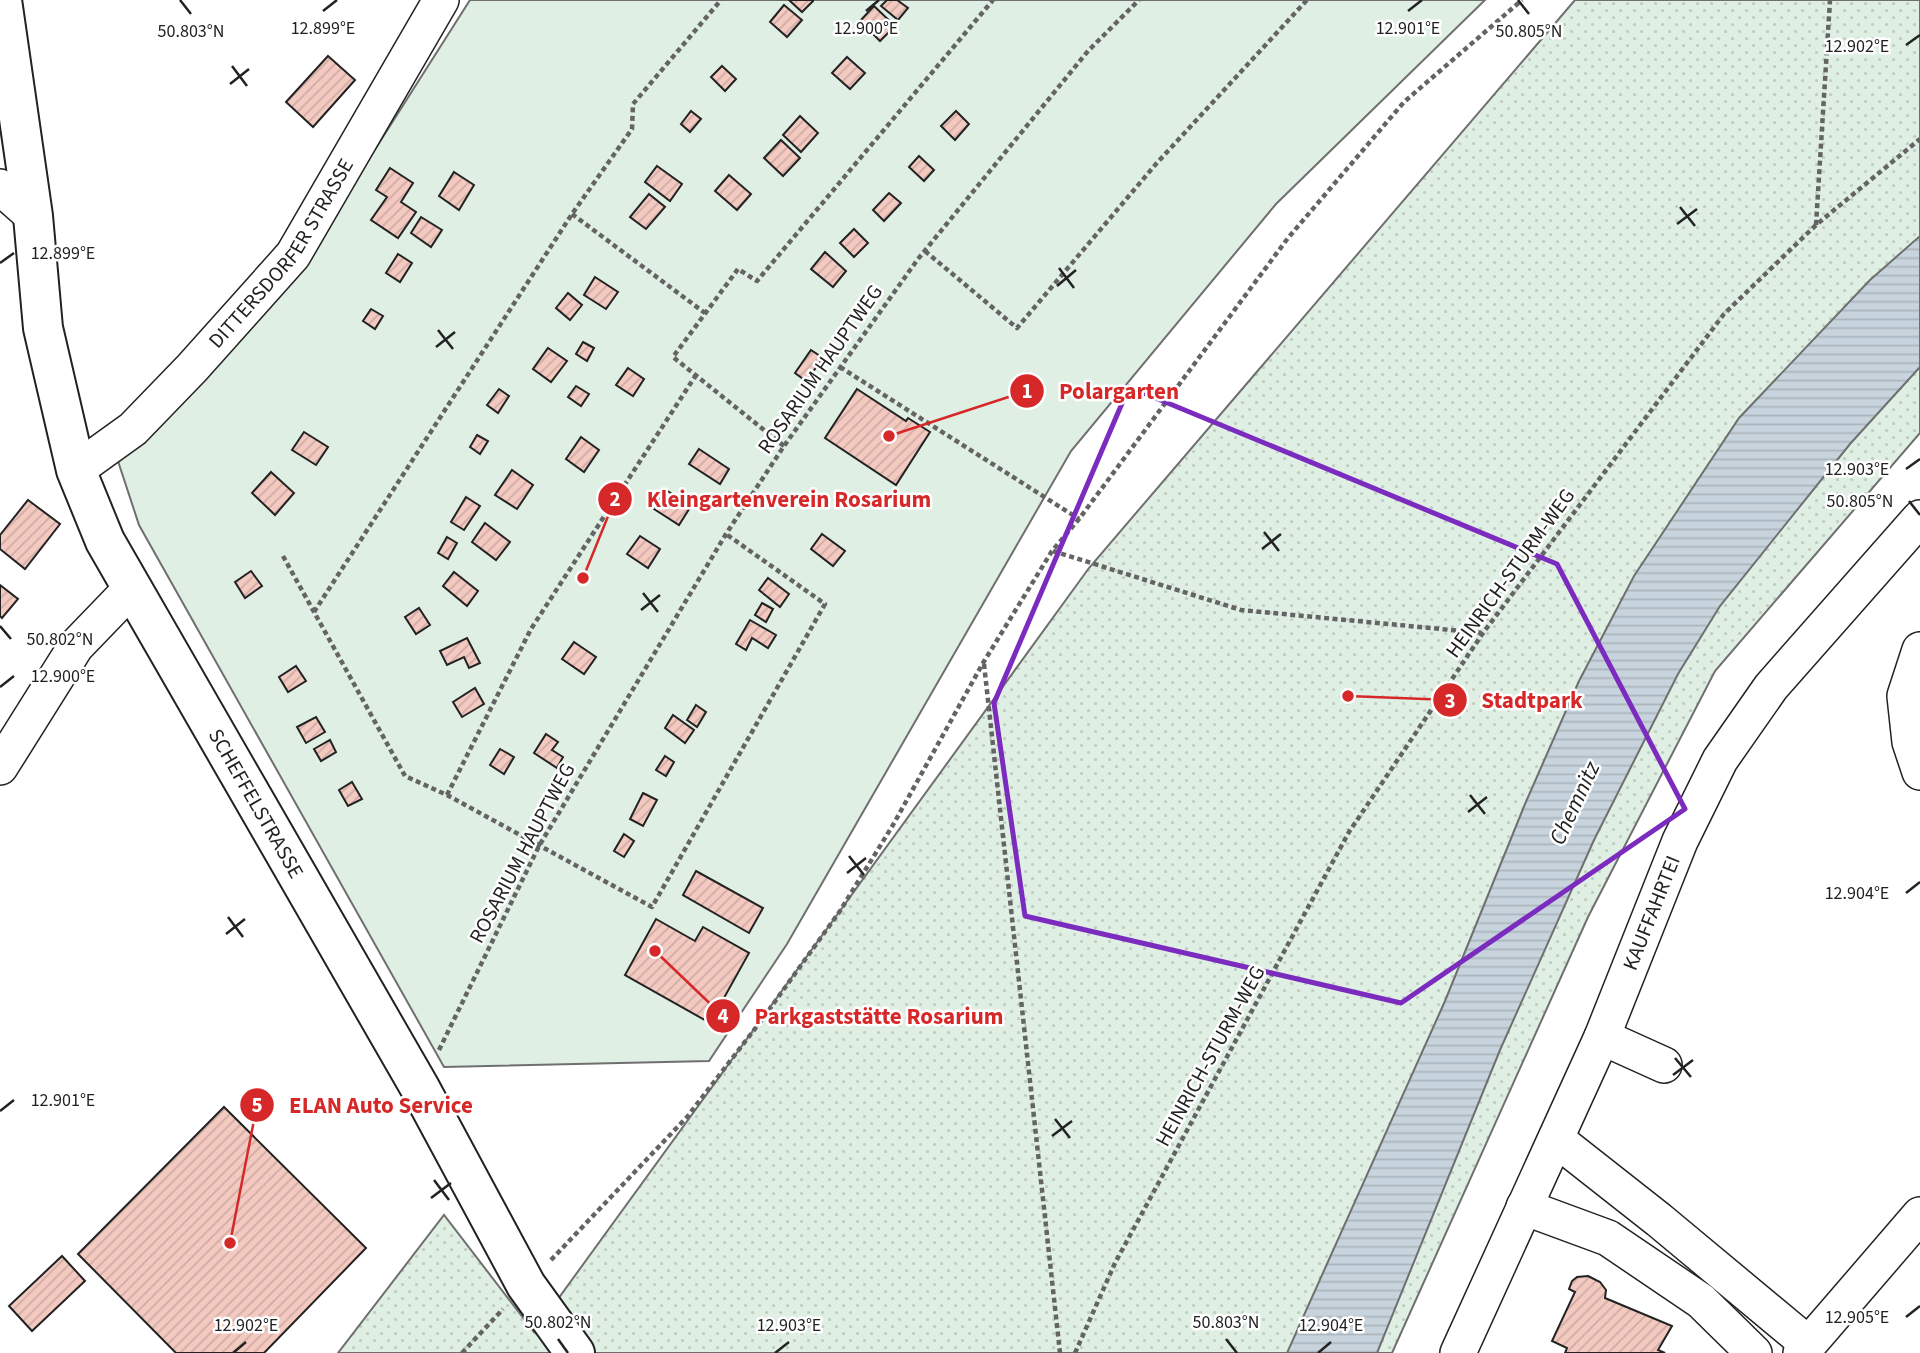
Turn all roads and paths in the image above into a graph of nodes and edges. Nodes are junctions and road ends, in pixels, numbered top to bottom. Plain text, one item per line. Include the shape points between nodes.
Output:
1 (2, 0) edge
2 (441, 0) edge
3 (721, 0) edge
4 (993, 0) edge
5 (1139, 0) edge
6 (1307, 0) edge
7 (1522, 0) edge
8 (1830, 0) edge
9 (1920, 139) edge
10 (0, 187) edge
11 (572, 214) junction
12 (33, 216) junction
13 (1816, 225) junction
14 (925, 251) junction
15 (705, 313) junction
16 (840, 367) junction
17 (696, 375) junction
18 (784, 446) junction
19 (76, 470) junction
20 (1920, 518) edge
21 (1079, 519) junction
22 (726, 534) junction
23 (1052, 551) junction
24 (284, 556) dead end
25 (131, 589) junction
26 (314, 612) junction
27 (1483, 634) junction
28 (1920, 650) edge
29 (984, 663) junction
30 (0, 767) edge
31 (1920, 772) edge
32 (447, 795) junction
33 (539, 846) junction
34 (1602, 1037) junction
35 (1664, 1065) dead end
36 (420, 1088) junction
37 (1556, 1139) junction
38 (1524, 1207) junction
39 (1920, 1215) edge
40 (526, 1286) junction
41 (1805, 1349) edge
42 (462, 1353) edge
43 (575, 1353) edge
44 (1060, 1353) edge
45 (1075, 1353) edge
46 (1458, 1353) edge
47 (1754, 1353) edge

1 - 12 main road, SCHEFFELSTRASSE
2 - 19 street, DITTERSDORFER STRASSE via 293,255 133,429
3 - 11 path via 633,104 632,129
4 - 15 path via 757,281 738,269
5 - 14 path, ROSARIUM HAUPTWEG via 1088,51
6 - 14 path via 1156,164 1017,328
7 - 21 path via 1404,102 1297,227
8 - 13 path
9 - 13 path, HEINRICH-STURM-WEG
10 - 12 street
11 - 15 path
11 - 26 path
12 - 19 main road, SCHEFFELSTRASSE via 43,328
13 - 27 path, HEINRICH-STURM-WEG via 1724,314
14 - 16 path, ROSARIUM HAUPTWEG
15 - 17 path via 673,356
16 - 18 path, ROSARIUM HAUPTWEG
16 - 21 path
17 - 18 path
17 - 32 path via 531,629
18 - 22 path, ROSARIUM HAUPTWEG
19 - 25 main road, SCHEFFELSTRASSE
20 - 34 street, KAUFFAHRTEI via 1771,687 1720,760 1679,841
21 - 23 path
22 - 33 path, ROSARIUM HAUPTWEG
22 - 33 path via 825,604 652,907
23 - 27 path via 1241,610
23 - 29 path
24 - 26 path
25 - 30 street via 76,646
25 - 36 main road, SCHEFFELSTRASSE
26 - 32 path via 405,776
27 - 45 path, HEINRICH-STURM-WEG via 1349,832 1115,1263
28 - 31 street via 1905,696 1910,742
29 - 40 path via 894,825 840,911 761,1021 687,1116
29 - 44 path
32 - 33 path
33 - 36 path, ROSARIUM HAUPTWEG
34 - 35 street
34 - 37 street, KAUFFAHRTEI
36 - 40 main road, SCHEFFELSTRASSE
37 - 38 street, KAUFFAHRTEI
37 - 41 street via 1659,1220
38 - 46 street, KAUFFAHRTEI
38 - 47 street via 1608,1238 1701,1301
39 - 41 street
40 - 42 path
40 - 43 main road, SCHEFFELSTRASSE

